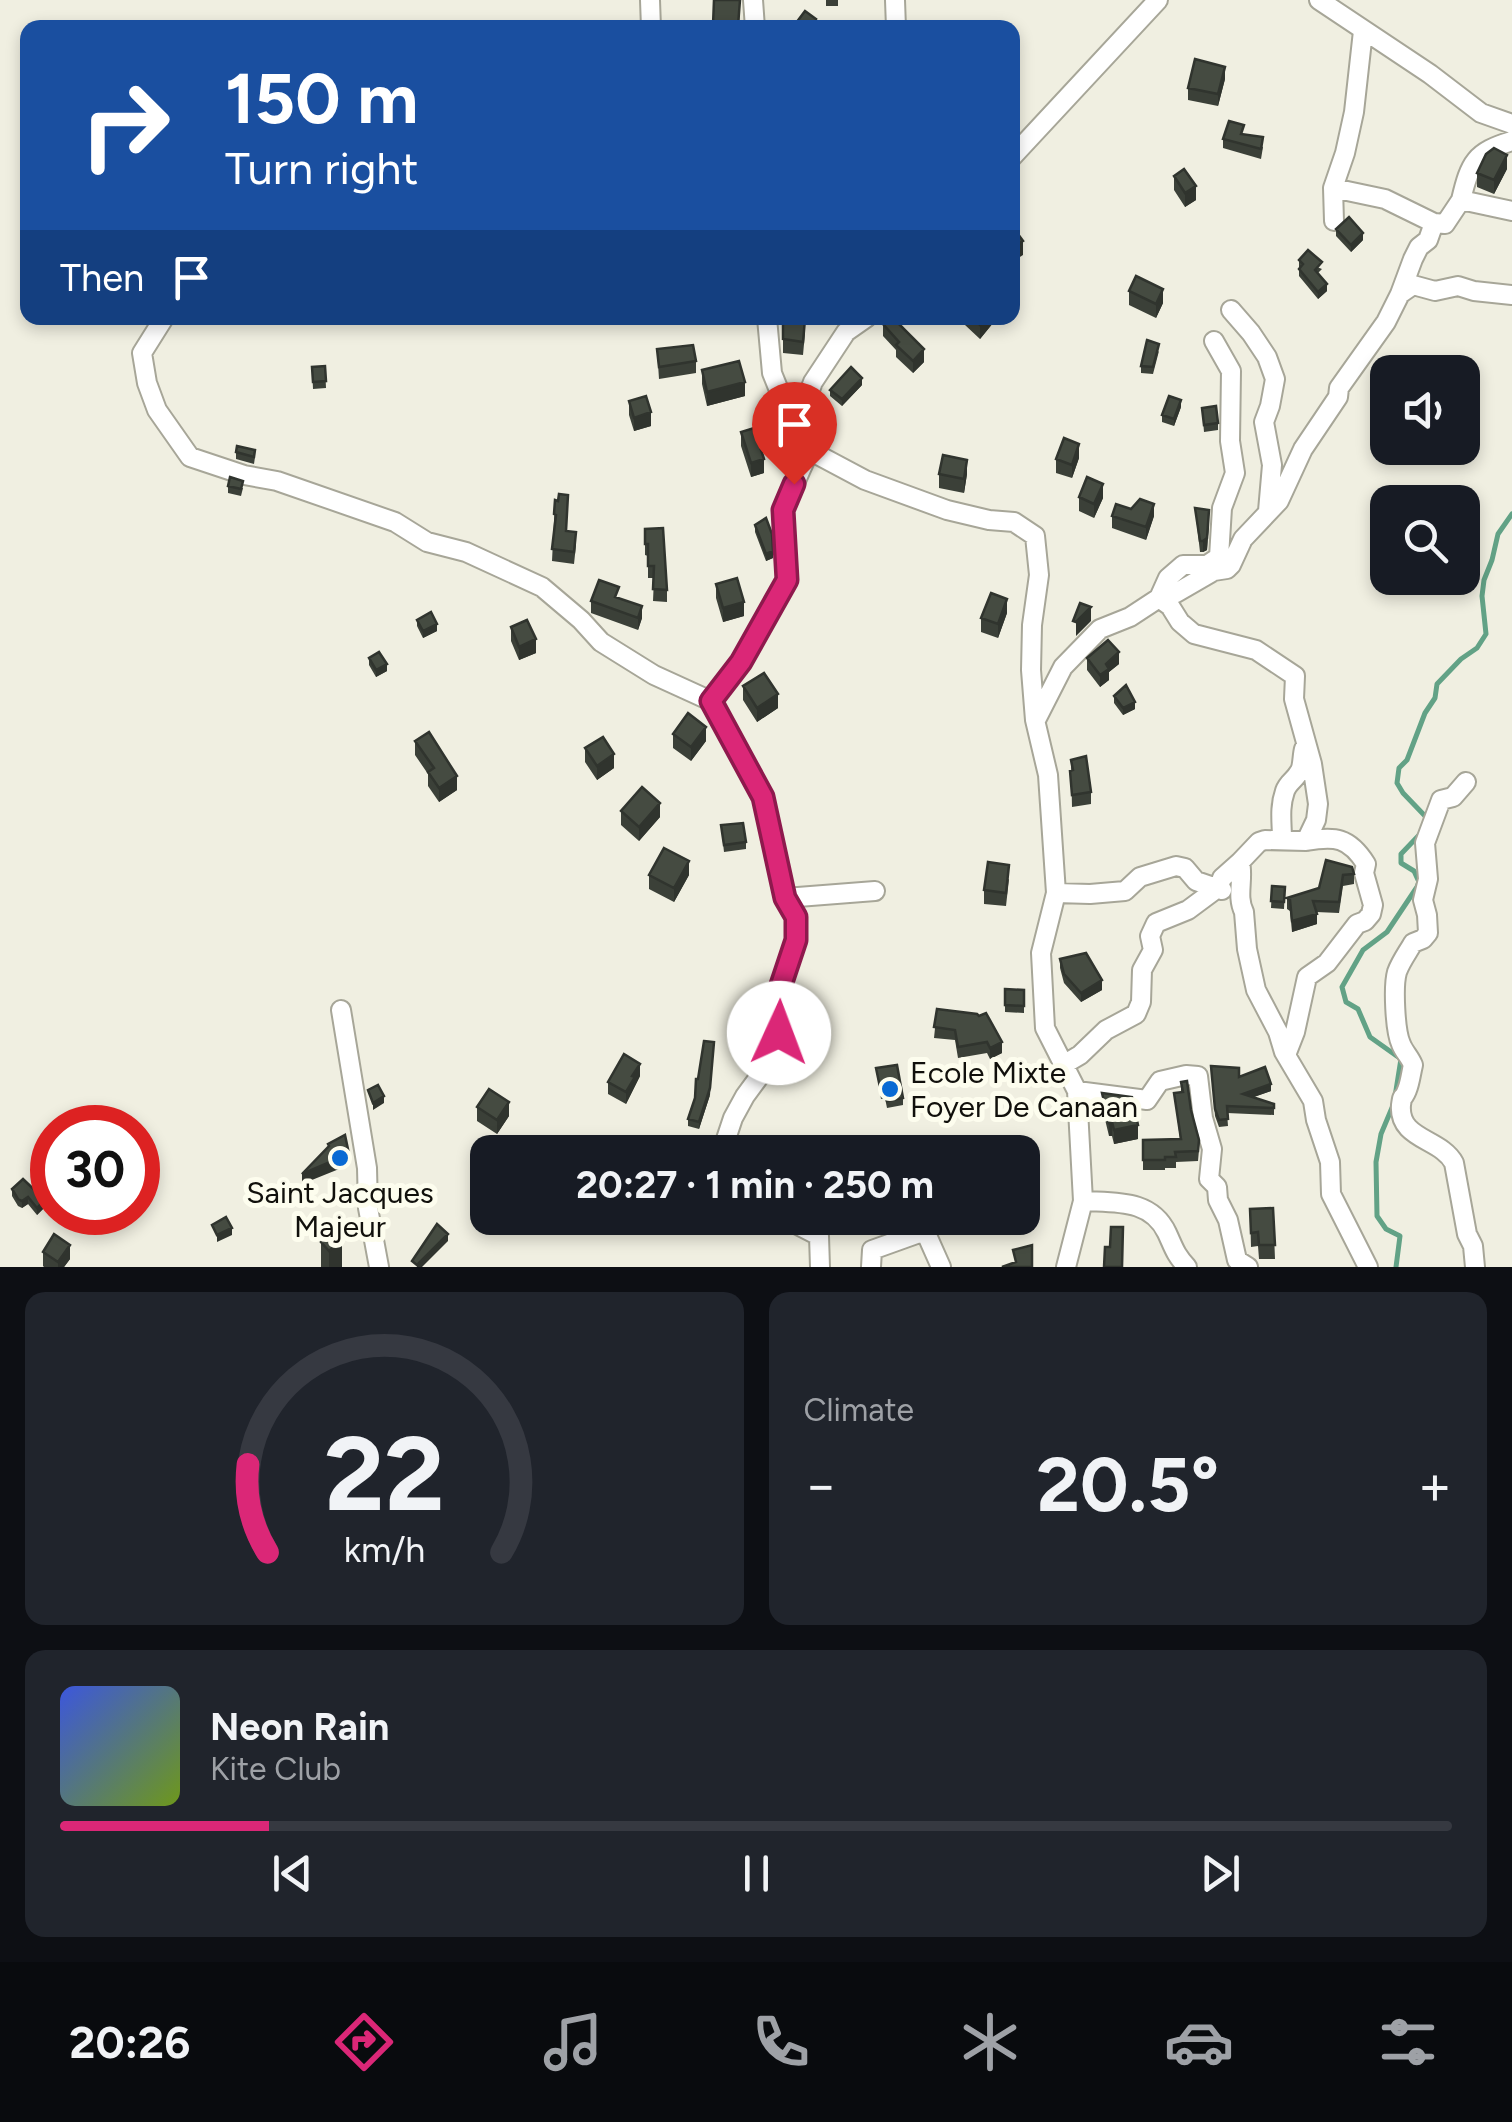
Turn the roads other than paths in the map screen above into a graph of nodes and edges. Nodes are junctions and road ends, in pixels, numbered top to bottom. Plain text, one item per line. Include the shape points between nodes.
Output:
1 (1158, 0) edge
2 (1319, 0) edge
3 (1138, 8) edge
4 (1363, 31) junction
5 (1512, 124) edge
6 (1512, 141) edge
7 (1020, 149) edge
8 (1333, 188) junction
9 (1462, 200) junction
10 (1512, 211) edge
11 (1334, 221) dead end
12 (1434, 223) junction
13 (1400, 294) junction
14 (1512, 294) edge
15 (1232, 310) dead end
16 (160, 325) edge
17 (768, 325) edge
18 (845, 325) edge
19 (1214, 342) dead end
20 (799, 439) junction
21 (1268, 511) junction
22 (1159, 598) junction
23 (711, 701) junction
24 (1035, 720) junction
25 (1306, 744) junction
26 (1466, 782) dead end
27 (1282, 839) junction
28 (1306, 841) junction
29 (1240, 862) junction
30 (1219, 887) junction
31 (875, 892) dead end
32 (1056, 893) junction
33 (785, 898) junction
34 (1240, 908) junction
35 (341, 1010) dead end
36 (1286, 1055) junction
37 (1064, 1066) junction
38 (1077, 1092) junction
39 (728, 1135) edge
40 (1083, 1201) junction
41 (816, 1235) edge
42 (379, 1267) edge
43 (820, 1267) edge
44 (871, 1267) edge
45 (940, 1267) edge
46 (1066, 1267) edge
47 (1187, 1267) edge
48 (1248, 1267) edge
49 (1368, 1267) edge
50 (1475, 1267) edge

1 - 3 street
2 - 4 street
3 - 7 street via 1131,31
4 - 5 street via 1481,113
4 - 8 street via 1346,153
6 - 9 street via 1483,150
8 - 11 street
8 - 12 street via 1384,199
9 - 10 street
9 - 12 street via 1445,224
12 - 13 street
13 - 14 street via 1413,286 1458,286
13 - 21 street
15 - 21 street via 1275,379 1264,422 1272,465
16 - 23 street via 142,353 147,383 156,410 190,458 278,480 395,522 427,542 542,587 601,642
17 - 20 street via 772,373
18 - 20 street via 813,382
19 - 22 street via 1230,371 1235,473 1222,508 1219,557 1207,565 1183,565
20 - 23 street via 806,458 783,510 787,580
20 - 24 street via 864,480 947,510 1014,522 1034,536
21 - 22 street via 1227,569
22 - 24 street via 1100,630 1063,667
22 - 25 street via 1194,634 1256,650 1295,676
23 - 33 street via 763,797
24 - 32 street via 1048,775
25 - 27 street via 1302,770 1286,788
25 - 28 street via 1318,804
26 - 50 street via 1441,800 1425,842 1428,933 1413,943 1398,970 1395,1025 1413,1065 1402,1098 1403,1122 1454,1163
27 - 28 street
27 - 29 street via 1259,842
28 - 36 street via 1340,839 1352,846 1366,864 1373,905 1327,963 1307,977
29 - 30 street
29 - 34 street
30 - 32 street via 1176,866 1140,877 1124,891
30 - 34 street
30 - 37 street via 1156,923 1136,1014
31 - 33 street
32 - 37 street via 1042,953 1043,990 1045,1028
33 - 39 street via 796,917 796,940 779,991 779,1033 770,1062
34 - 36 street via 1256,990
35 - 42 street
36 - 49 street via 1314,1101 1330,1162 1330,1194
37 - 38 street
38 - 40 street
38 - 48 street via 1147,1100 1160,1081 1198,1076 1212,1149 1210,1178 1237,1260
40 - 46 street
40 - 47 street via 1144,1206 1158,1217
41 - 43 street
44 - 45 street via 872,1250 925,1231

